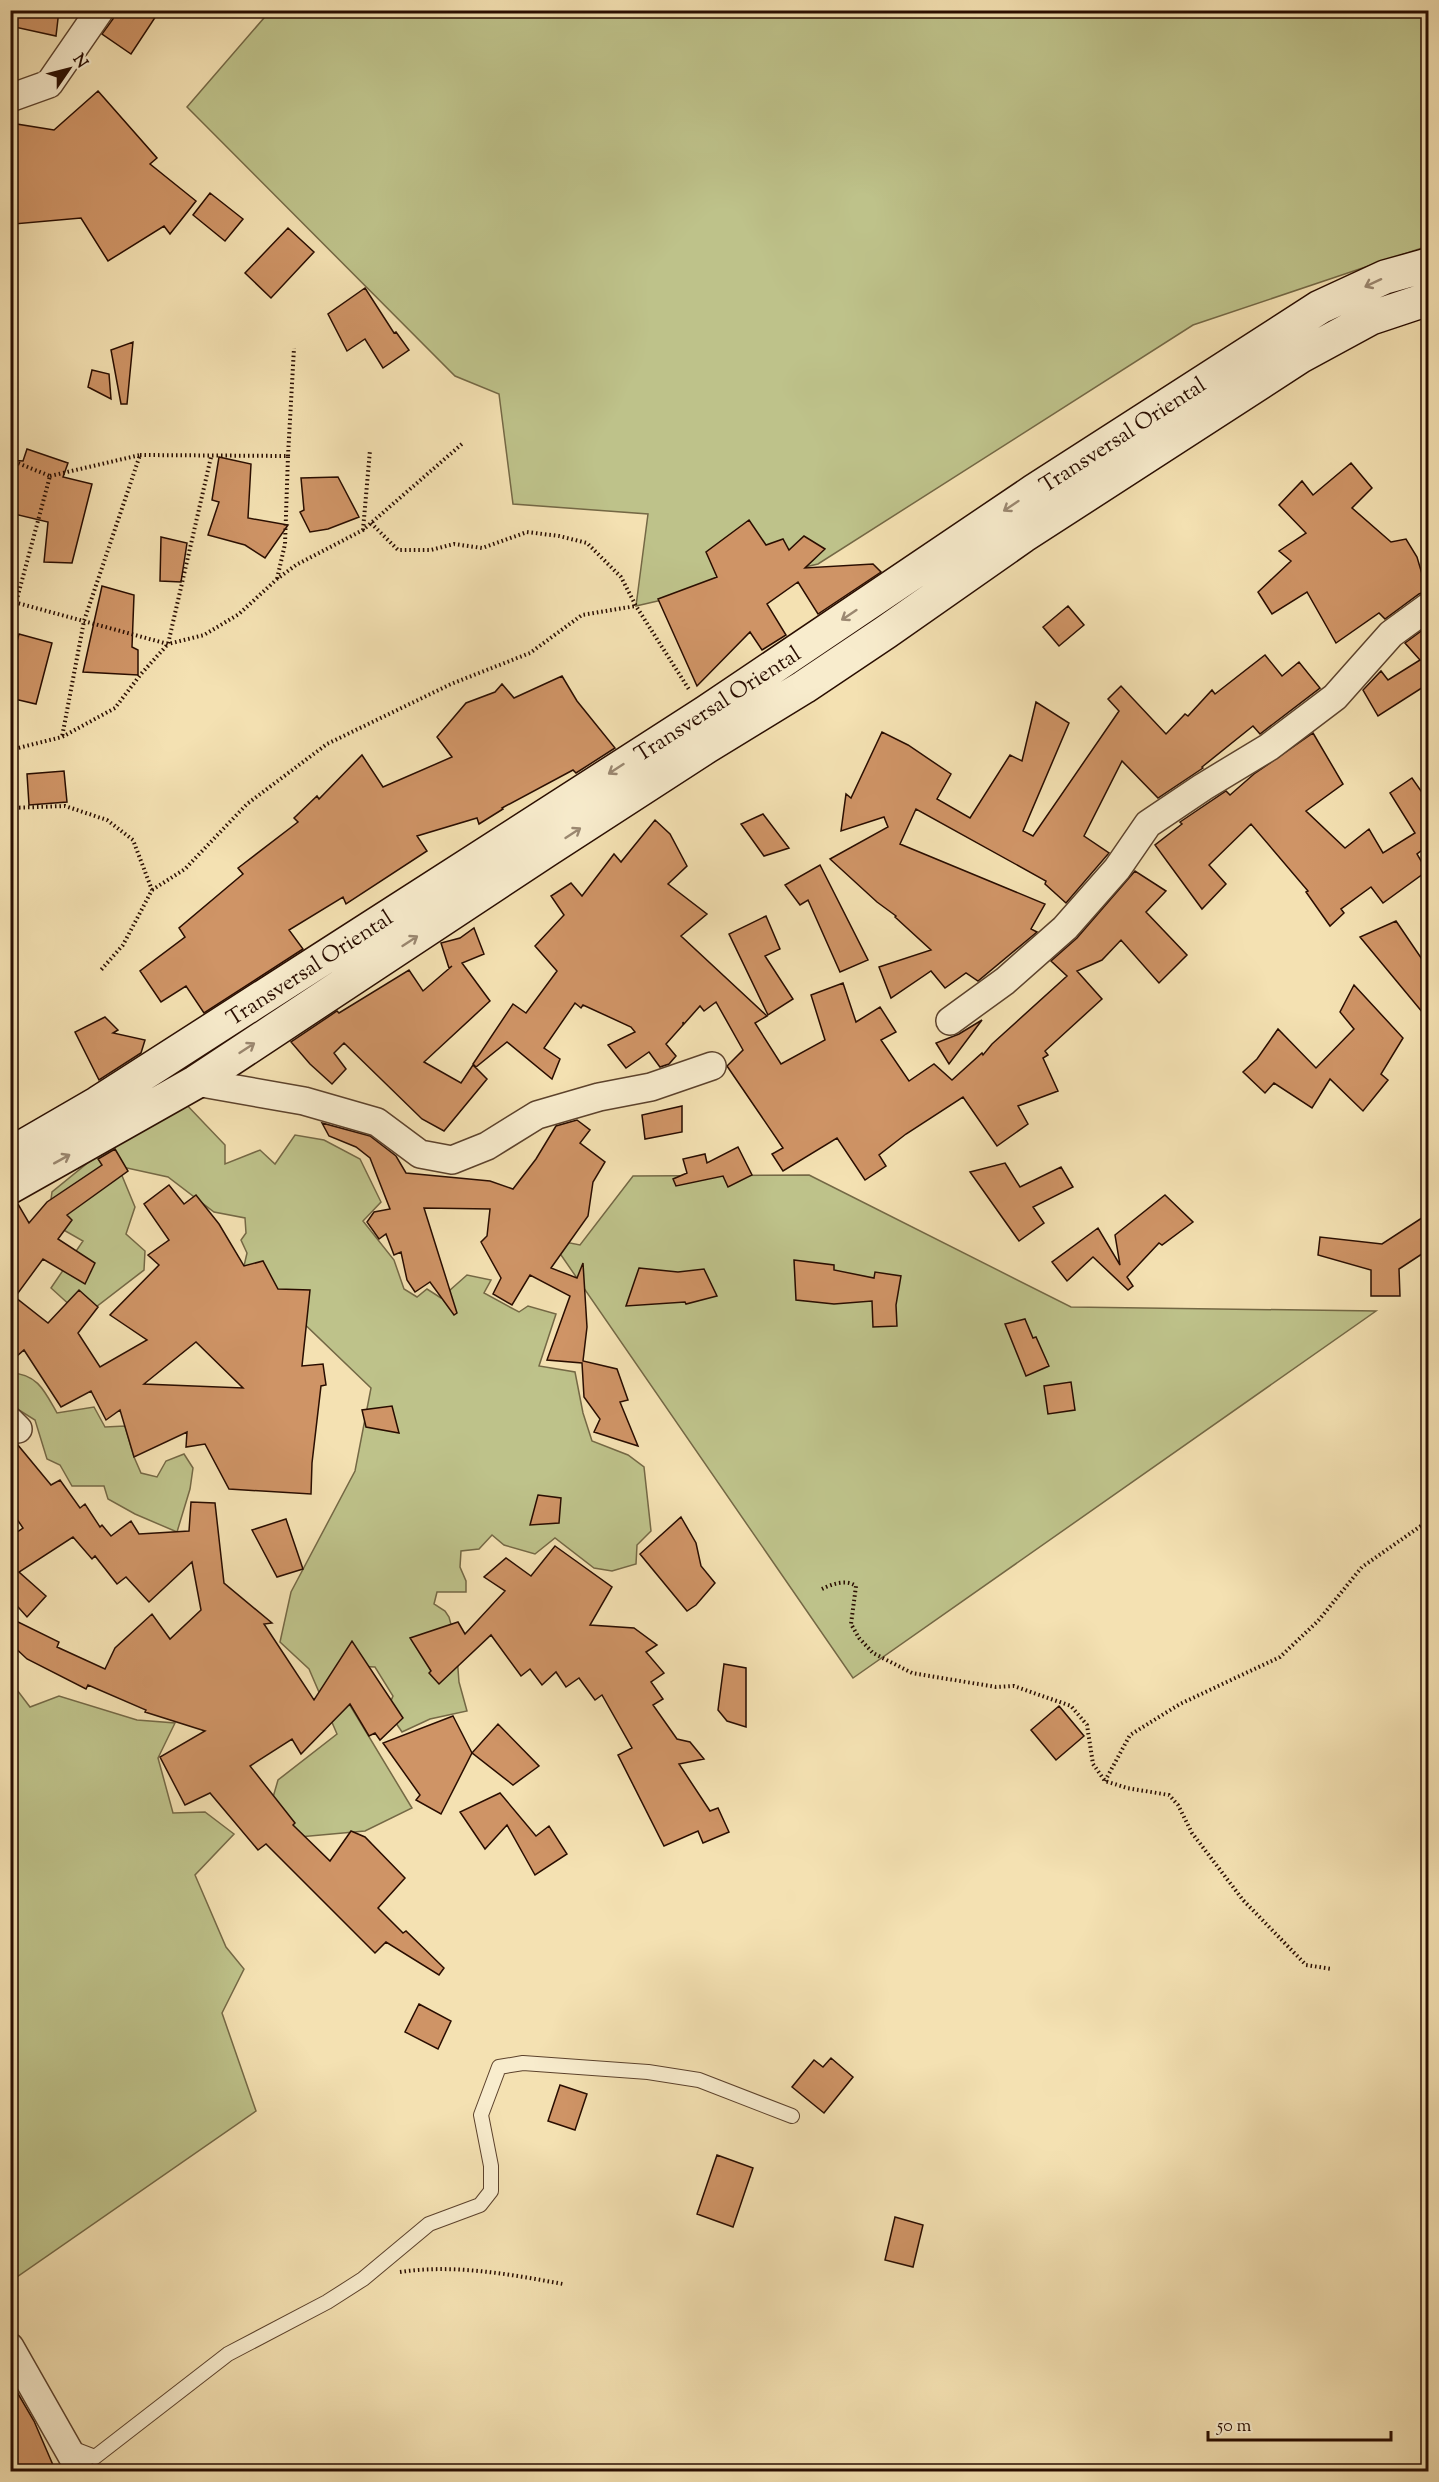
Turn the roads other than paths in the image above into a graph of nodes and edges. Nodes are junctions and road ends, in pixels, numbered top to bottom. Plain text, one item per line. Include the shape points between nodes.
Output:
1 (100, 10) edge
2 (10, 98) edge
3 (1428, 265) edge
4 (1428, 299) edge
5 (1428, 606) edge
6 (700, 728) junction
7 (950, 1021) dead end
8 (711, 1066) dead end
9 (196, 1082) junction
10 (10, 1154) edge
11 (10, 1187) edge
12 (792, 2116) dead end
13 (10, 2347) edge
14 (68, 2446) junction
15 (81, 2472) edge

1 - 2 street via 49,84
3 -> 6 main road, Transversal Oriental via 1385,277 1320,307 1034,491
4 - 6 main road, Transversal Oriental via 1371,318 1301,356 1023,536 804,687
5 - 7 street via 1391,634 1335,697 1269,747 1148,825 1117,869 1065,928 1005,981
9 -> 6 main road, Transversal Oriental
6 -> 10 main road, Transversal Oriental
8 - 9 street via 651,1087 537,1115 487,1146 452,1160 420,1154 377,1122 304,1101
11 -> 9 main road, Transversal Oriental
12 - 14 lane via 699,2080 648,2072 523,2063 499,2067 481,2115 491,2166 491,2191 480,2205 429,2224 363,2279 228,2354 95,2457
13 - 14 street
14 - 15 street

